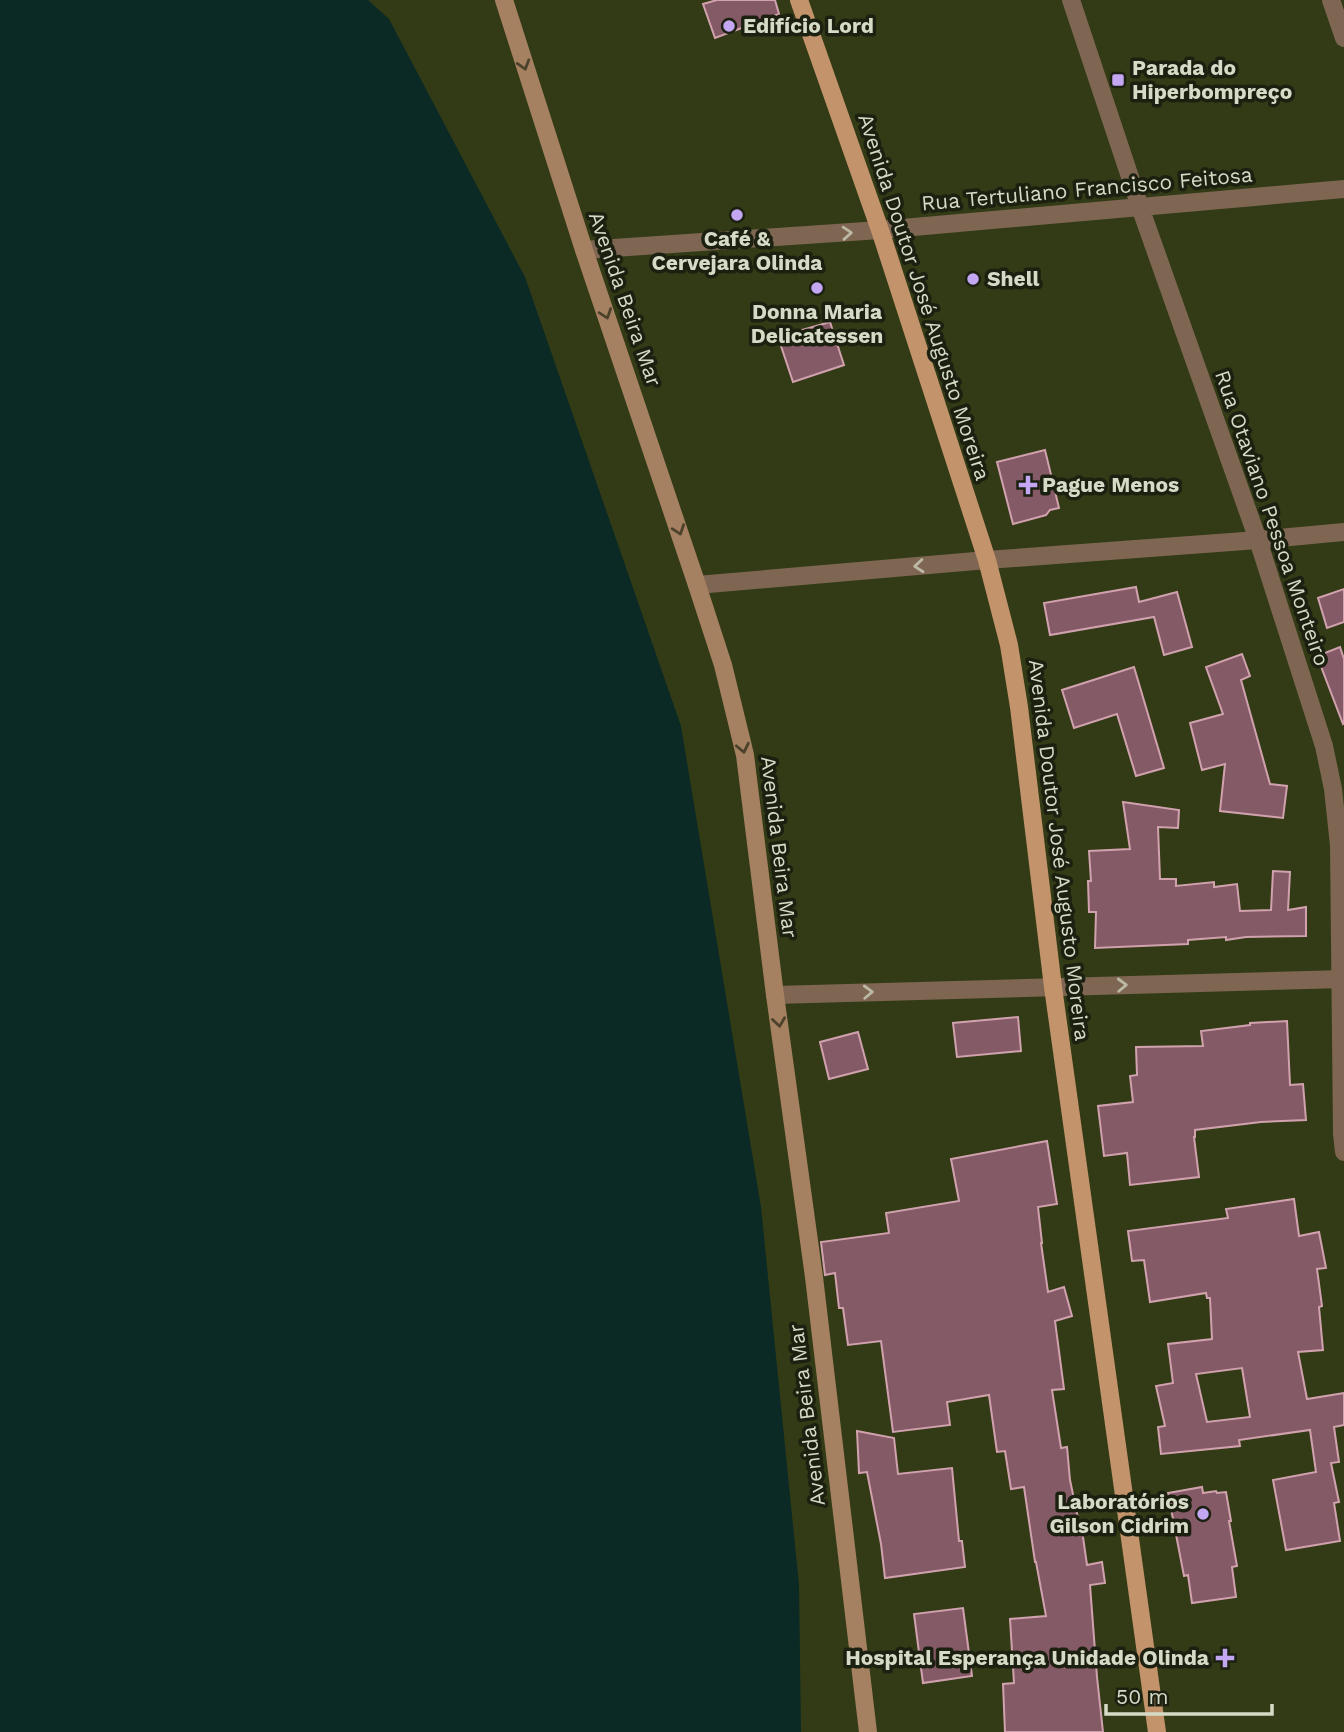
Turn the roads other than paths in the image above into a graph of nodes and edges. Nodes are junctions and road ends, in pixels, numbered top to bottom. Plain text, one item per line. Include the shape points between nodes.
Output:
1 (504, 0) edge
2 (799, 0) edge
3 (1071, 0) edge
4 (1331, 0) edge
5 (1344, 38) edge
6 (1344, 189) edge
7 (1139, 207) junction
8 (880, 230) junction
9 (584, 250) junction
10 (1344, 532) edge
11 (1258, 540) junction
12 (987, 560) junction
13 (698, 585) junction
14 (1342, 979) edge
15 (1053, 987) junction
16 (775, 995) junction
17 (1344, 1152) edge
18 (868, 1732) edge
19 (1157, 1732) edge

1 -> 9 main road, Avenida Beira Mar
2 - 8 main road, Avenida Doutor José Augusto Moreira
3 - 7 street, Rua Otaviano Pessoa Monteiro
4 - 5 street
6 - 7 street, Rua Tertuliano Francisco Feitosa
7 - 8 street, Rua Tertuliano Francisco Feitosa
7 - 11 street, Rua Otaviano Pessoa Monteiro
9 -> 8 street, Rua Tertuliano Francisco Feitosa
8 - 12 main road, Avenida Doutor José Augusto Moreira
9 -> 13 main road, Avenida Beira Mar
10 - 11 street
11 - 12 street
11 - 14 street, Rua Otaviano Pessoa Monteiro via 1333,789
12 -> 13 street
12 - 15 main road, Avenida Doutor José Augusto Moreira via 1009,645 1021,720
13 -> 16 main road, Avenida Beira Mar via 745,755
15 -> 14 street
14 - 17 street, Rua Otaviano Pessoa Monteiro
16 -> 15 street
15 - 19 main road, Avenida Doutor José Augusto Moreira
16 -> 18 main road, Avenida Beira Mar

